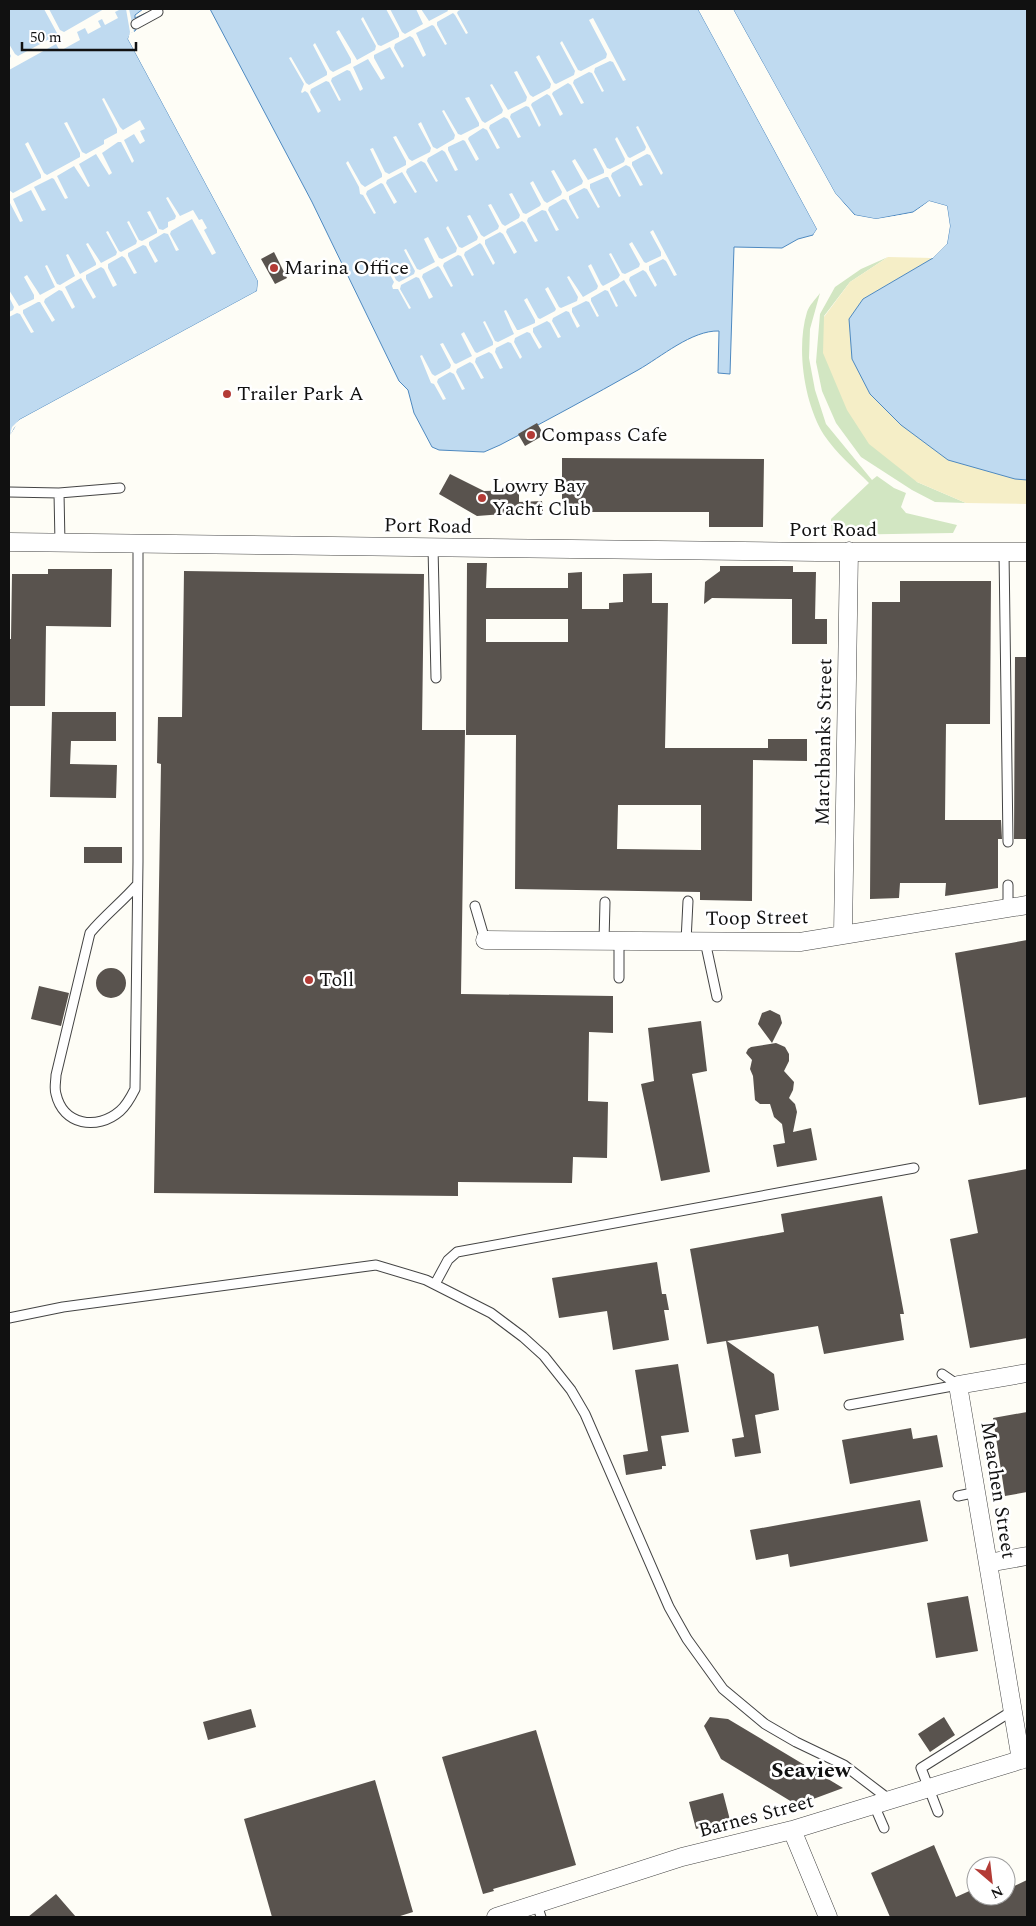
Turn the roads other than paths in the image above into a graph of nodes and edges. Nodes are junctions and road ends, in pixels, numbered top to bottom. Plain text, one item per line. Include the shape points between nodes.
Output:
1 (158, 12) dead end
2 (136, 24) dead end
3 (120, 488) dead end
4 (9, 492) edge
5 (59, 493) junction
6 (9, 542) edge
7 (60, 543) junction
8 (138, 544) junction
9 (433, 547) junction
10 (848, 551) junction
11 (1004, 552) junction
12 (1027, 552) edge
13 (436, 678) dead end
14 (1008, 842) dead end
15 (137, 885) junction
16 (1008, 885) dead end
17 (688, 901) dead end
18 (605, 902) dead end
19 (1027, 905) edge
20 (475, 906) dead end
21 (1008, 908) junction
22 (843, 934) junction
23 (485, 940) joint
24 (612, 941) junction
25 (686, 941) junction
26 (705, 941) junction
27 (619, 978) dead end
28 (717, 997) dead end
29 (914, 1168) dead end
30 (435, 1284) junction
31 (9, 1318) edge
32 (942, 1374) dead end
33 (1027, 1374) edge
34 (958, 1385) junction
35 (849, 1405) dead end
36 (977, 1492) junction
37 (958, 1496) dead end
38 (1027, 1556) edge
39 (988, 1563) junction
40 (1012, 1711) junction
41 (1024, 1759) edge
42 (928, 1788) junction
43 (882, 1802) junction
44 (938, 1812) dead end
45 (884, 1828) dead end
46 (792, 1830) junction
47 (539, 1911) edge
48 (496, 1917) edge
49 (828, 1917) edge

1 - 2 lane
3 - 5 lane
4 - 5 lane
5 - 7 lane
6 - 7 street, Port Road
7 - 8 street, Port Road
8 - 9 street, Port Road
8 - 15 lane
9 - 10 street, Port Road
9 - 13 lane
10 - 11 street, Port Road
10 - 22 street, Marchbanks Street
11 - 12 street, Port Road
11 - 14 lane
15 - 15 lane via 135,1089 119,1112 99,1123 84,1123 69,1117 61,1106 55,1093 56,1075 90,933
16 - 21 lane
17 - 25 lane
18 - 24 lane
19 - 21 street, Toop Street
20 - 23 lane
21 - 22 street, Toop Street
22 - 26 street, Toop Street via 800,942
23 - 24 street, Toop Street
24 - 25 street, Toop Street
24 - 27 lane
25 - 26 street, Toop Street
26 - 28 lane
29 - 30 lane via 457,1252 448,1260
30 - 31 lane via 376,1265 63,1307
30 - 43 lane via 492,1313 523,1337 544,1356 571,1390 596,1437 669,1607 723,1689 764,1724 844,1765
32 - 34 lane
33 - 34 street
34 - 35 lane
34 - 36 street, Meachen Street
36 - 37 lane
36 - 39 street, Meachen Street
38 - 39 street
39 - 40 street, Meachen Street
40 - 41 street, Meachen Street
40 - 42 lane via 921,1768
41 - 42 street, Barnes Street
42 - 43 street, Barnes Street
42 - 44 lane
43 - 45 lane
43 - 46 street, Barnes Street
46 - 47 street, Barnes Street via 682,1857
46 - 49 street
47 - 48 street, Barnes Street

